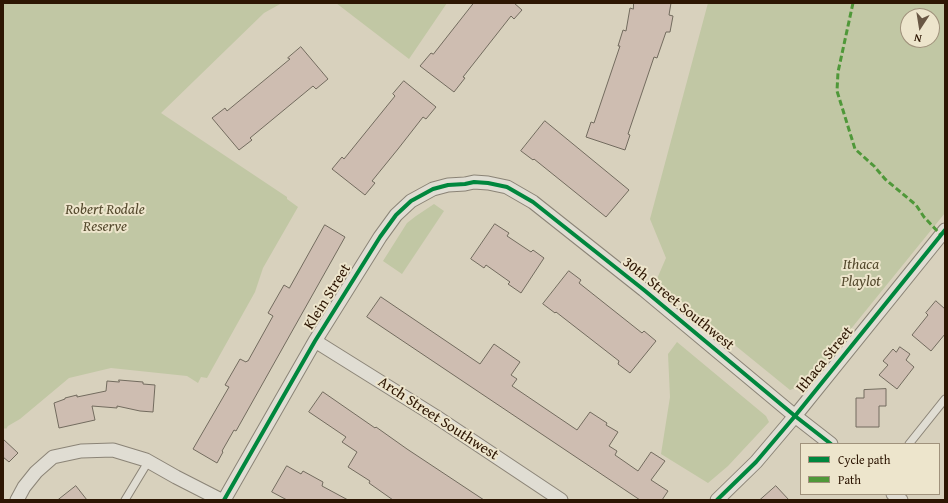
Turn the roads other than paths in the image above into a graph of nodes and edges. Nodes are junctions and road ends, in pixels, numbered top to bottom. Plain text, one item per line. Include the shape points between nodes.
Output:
1 (507, 187) joint
2 (945, 230) edge
3 (315, 340) junction
4 (945, 399) edge
5 (795, 416) junction
6 (830, 443) edge
7 (910, 443) edge
8 (148, 462) junction
9 (17, 500) edge
10 (125, 500) edge
11 (221, 500) edge
12 (224, 500) edge
13 (561, 500) edge
14 (717, 500) edge

1 - 3 street, Klein Street via 474,182 448,185 433,189 411,201 396,215 380,237
1 - 5 street, 30th Street Southwest via 533,202 644,290
2 - 5 street, Ithaca Street
3 - 12 street, Klein Street
3 - 13 street, Arch Street Southwest via 436,416
4 - 7 lane
5 - 6 street, 30th Street Southwest
5 - 14 street, Ithaca Street via 756,462
8 - 9 street via 113,450 80,451 54,457 36,472
8 - 10 lane
8 - 11 street

